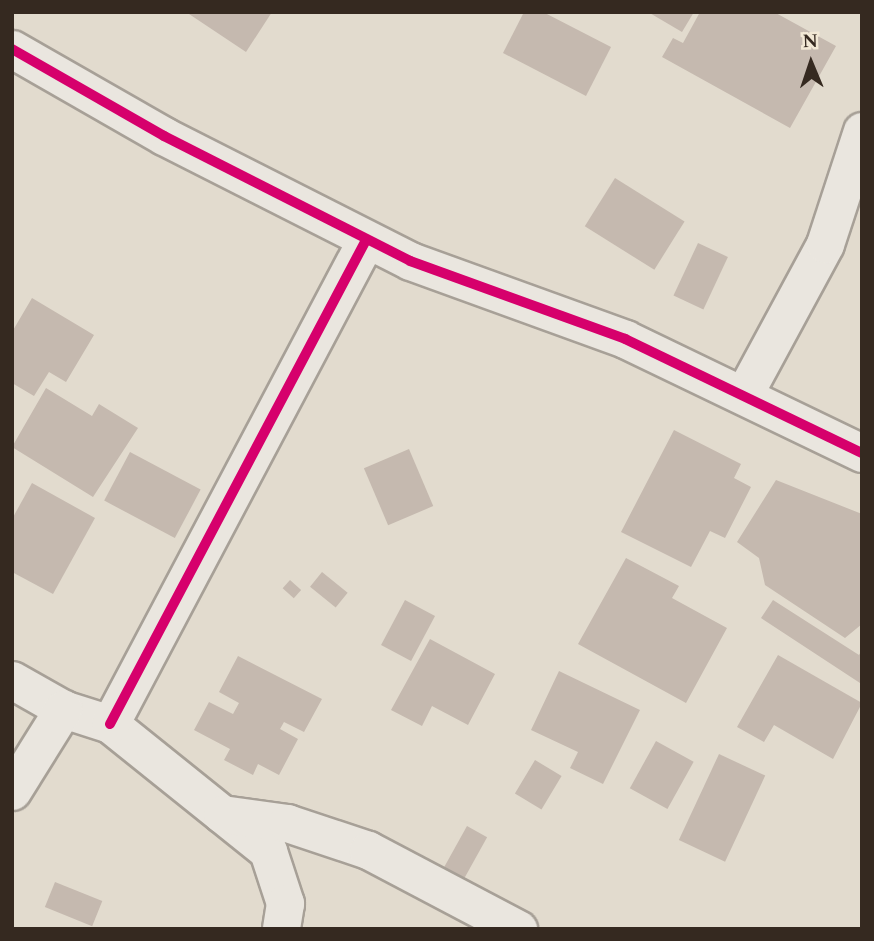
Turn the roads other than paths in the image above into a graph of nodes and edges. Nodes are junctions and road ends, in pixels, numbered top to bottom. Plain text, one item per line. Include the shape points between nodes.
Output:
1 (12, 48) edge
2 (862, 131) edge
3 (366, 240) junction
4 (744, 394) junction
5 (862, 453) edge
6 (12, 680) edge
7 (63, 709) junction
8 (110, 724) junction
9 (12, 791) edge
10 (218, 814) junction
11 (281, 929) edge
12 (518, 929) edge

1 - 3 street via 164,136
2 - 4 street via 825,244
3 - 4 street via 612,334
3 - 8 street
4 - 5 street
6 - 7 street
7 - 8 street
7 - 9 street
8 - 10 street
10 - 11 street via 268,851 285,903
10 - 12 street via 286,823 368,850

